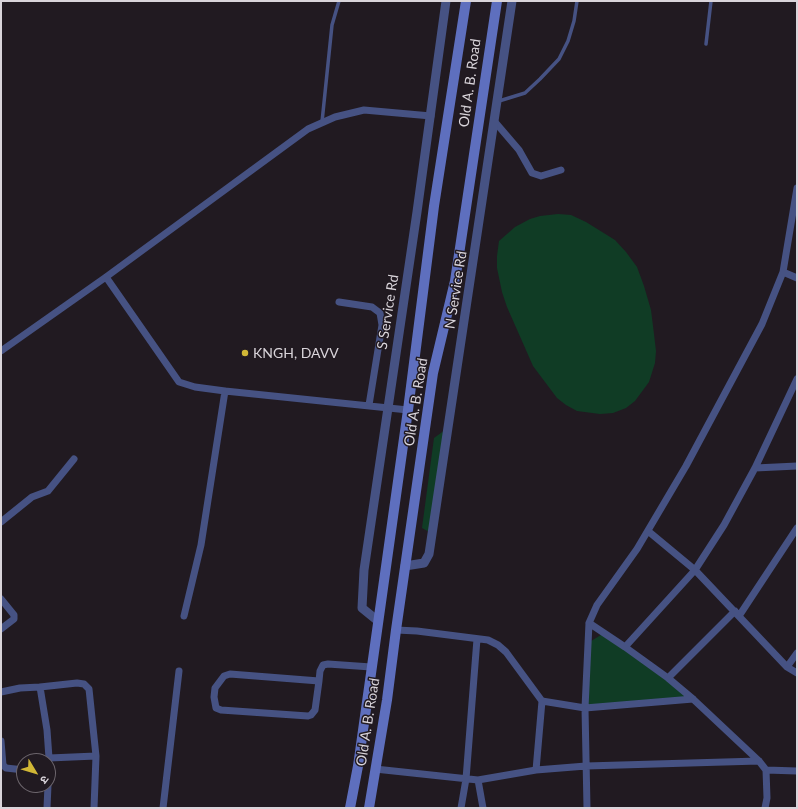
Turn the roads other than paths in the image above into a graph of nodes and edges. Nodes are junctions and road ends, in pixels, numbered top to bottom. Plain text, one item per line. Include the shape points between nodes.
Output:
1 (339, 1) edge
2 (446, 1) edge
3 (466, 1) edge
4 (497, 1) edge
5 (512, 1) edge
6 (577, 1) edge
7 (711, 1) edge
8 (706, 44) dead end
9 (498, 102) junction
10 (430, 116) junction
11 (495, 122) junction
12 (322, 123) junction
13 (561, 170) dead end
14 (797, 188) edge
15 (782, 272) junction
16 (106, 277) junction
17 (797, 278) edge
18 (339, 302) dead end
19 (1, 351) edge
20 (797, 379) edge
21 (225, 391) junction
22 (369, 405) junction
23 (387, 407) junction
24 (408, 410) junction
25 (74, 459) dead end
26 (797, 466) edge
27 (755, 468) junction
28 (1, 522) edge
29 (797, 528) edge
30 (648, 531) junction
31 (405, 566) junction
32 (695, 570) junction
33 (1, 599) edge
34 (737, 614) junction
35 (184, 616) dead end
36 (378, 621) junction
37 (589, 623) junction
38 (1, 628) edge
39 (396, 630) junction
40 (477, 639) junction
41 (625, 647) junction
42 (797, 653) edge
43 (787, 667) junction
44 (371, 668) junction
45 (179, 671) dead end
46 (797, 673) edge
47 (668, 678) junction
48 (319, 681) junction
49 (40, 687) junction
50 (1, 692) edge
51 (693, 699) junction
52 (542, 701) junction
53 (585, 708) junction
54 (1, 741) edge
55 (49, 753) edge
56 (96, 756) junction
57 (56, 758) edge
58 (759, 761) junction
59 (586, 766) junction
60 (16, 769) edge
61 (374, 769) junction
62 (536, 770) junction
63 (766, 770) junction
64 (797, 771) edge
65 (466, 779) junction
66 (478, 780) junction
67 (48, 793) edge
68 (47, 808) edge
69 (94, 808) edge
70 (163, 808) edge
71 (350, 808) edge
72 (369, 808) edge
73 (461, 808) edge
74 (482, 808) edge
75 (587, 808) edge
76 (765, 808) edge

1 - 12 lane via 332,25
2 - 10 street, S Service Rd
3 - 24 main road, Old A. B. Road via 434,206
4 - 31 main road, Old A. B. Road via 455,281 433,373
5 - 9 street, N Service Rd
6 - 9 lane via 574,22 559,59 525,93
7 - 8 lane
9 - 11 street, N Service Rd
10 - 12 street via 364,110
10 - 23 street, S Service Rd
11 - 13 street via 520,150 532,172 541,176
11 - 31 street, N Service Rd via 429,554 424,563
12 - 16 street via 308,129
14 - 15 street
15 - 17 street
15 - 30 street via 762,324
16 - 19 street
16 - 21 street via 179,382
18 - 22 street via 372,307 380,313 382,325
20 - 27 street
21 - 22 street
21 - 35 street via 201,545
22 - 23 street
23 - 24 street
23 - 36 street, S Service Rd via 364,570 362,608
24 - 36 main road, Old A. B. Road
25 - 28 street via 48,490 32,497
26 - 27 street
27 - 32 street via 724,525
29 - 34 street
30 - 32 street
30 - 37 street via 597,605
31 - 39 main road, Old A. B. Road
32 - 34 street
32 - 41 street
33 - 38 street via 14,615 14,619
34 - 43 street
34 - 47 street
36 - 44 main road, Old A. B. Road
37 - 41 street
37 - 53 street
39 - 40 street
39 - 61 main road, Old A. B. Road via 387,700
40 - 52 street via 488,640 506,652
40 - 65 street
41 - 47 street
42 - 43 street
43 - 46 street
44 - 48 street via 323,665
44 - 71 main road, Old A. B. Road
45 - 70 street
47 - 51 street
48 - 48 street via 230,674 224,676 216,688 216,708 312,715
49 - 50 street
49 - 55 street
49 - 56 street via 78,683 89,689
51 - 53 street
51 - 58 street
52 - 53 street
52 - 62 street
53 - 59 street
54 - 60 street via 3,765
56 - 57 street
56 - 69 street
58 - 59 street
58 - 63 street
59 - 62 street
59 - 75 street
61 - 65 street
61 - 72 main road, Old A. B. Road
62 - 66 street
63 - 64 street
63 - 76 street
65 - 66 street
65 - 73 street
66 - 74 street
67 - 68 street

